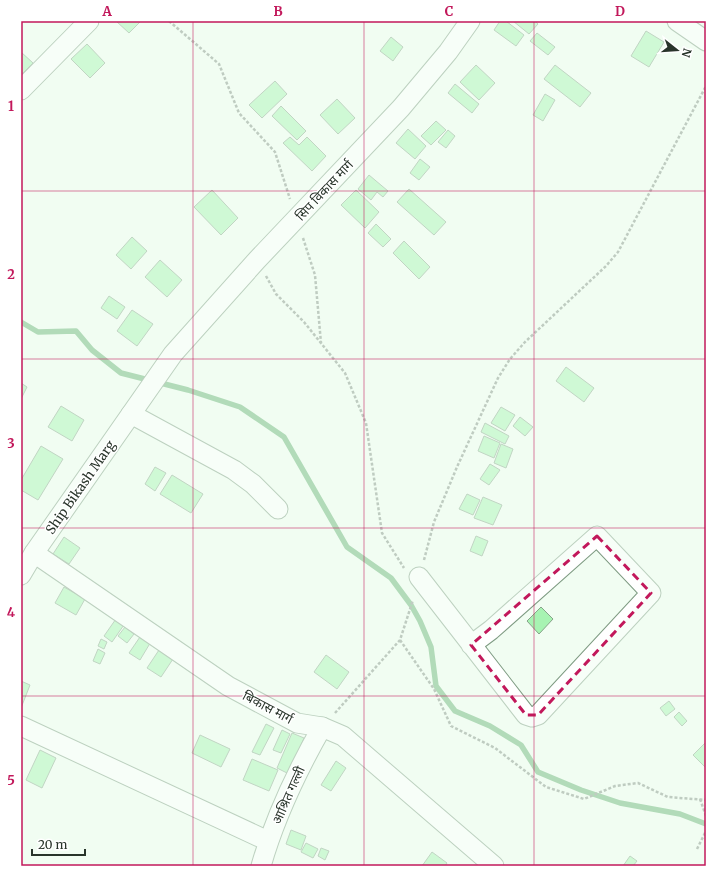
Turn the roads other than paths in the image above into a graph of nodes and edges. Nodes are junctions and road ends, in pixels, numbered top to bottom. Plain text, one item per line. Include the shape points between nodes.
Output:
1 (89, 21) edge
2 (470, 21) edge
3 (677, 21) edge
4 (706, 41) edge
5 (21, 90) edge
6 (173, 354) joint
7 (136, 407) junction
8 (278, 509) dead end
9 (34, 553) junction
10 (412, 573) road end
11 (21, 575) edge
12 (471, 645) junction
13 (21, 726) edge
14 (322, 727) junction
15 (268, 841) junction
16 (261, 866) edge
17 (494, 866) edge

1 - 5 street
2 - 6 street, सिप विकास मार्ग via 448,52 400,108 257,260
3 - 4 street
6 - 7 street, Ship Bikash Marg
7 - 8 street via 234,470 253,484
7 - 9 street, Ship Bikash Marg
9 - 11 street, Ship Bikash Marg
9 - 14 street, बिकास मार्ग via 228,686 297,723
10 - 12 street
12 - 12 street via 526,716 532,717 538,715 651,593 597,536
13 - 15 street
14 - 15 street, आश्रित गल्ली via 294,781
14 - 17 street, बिकास मार्ग via 343,736
15 - 16 street, आश्रित गल्ली

